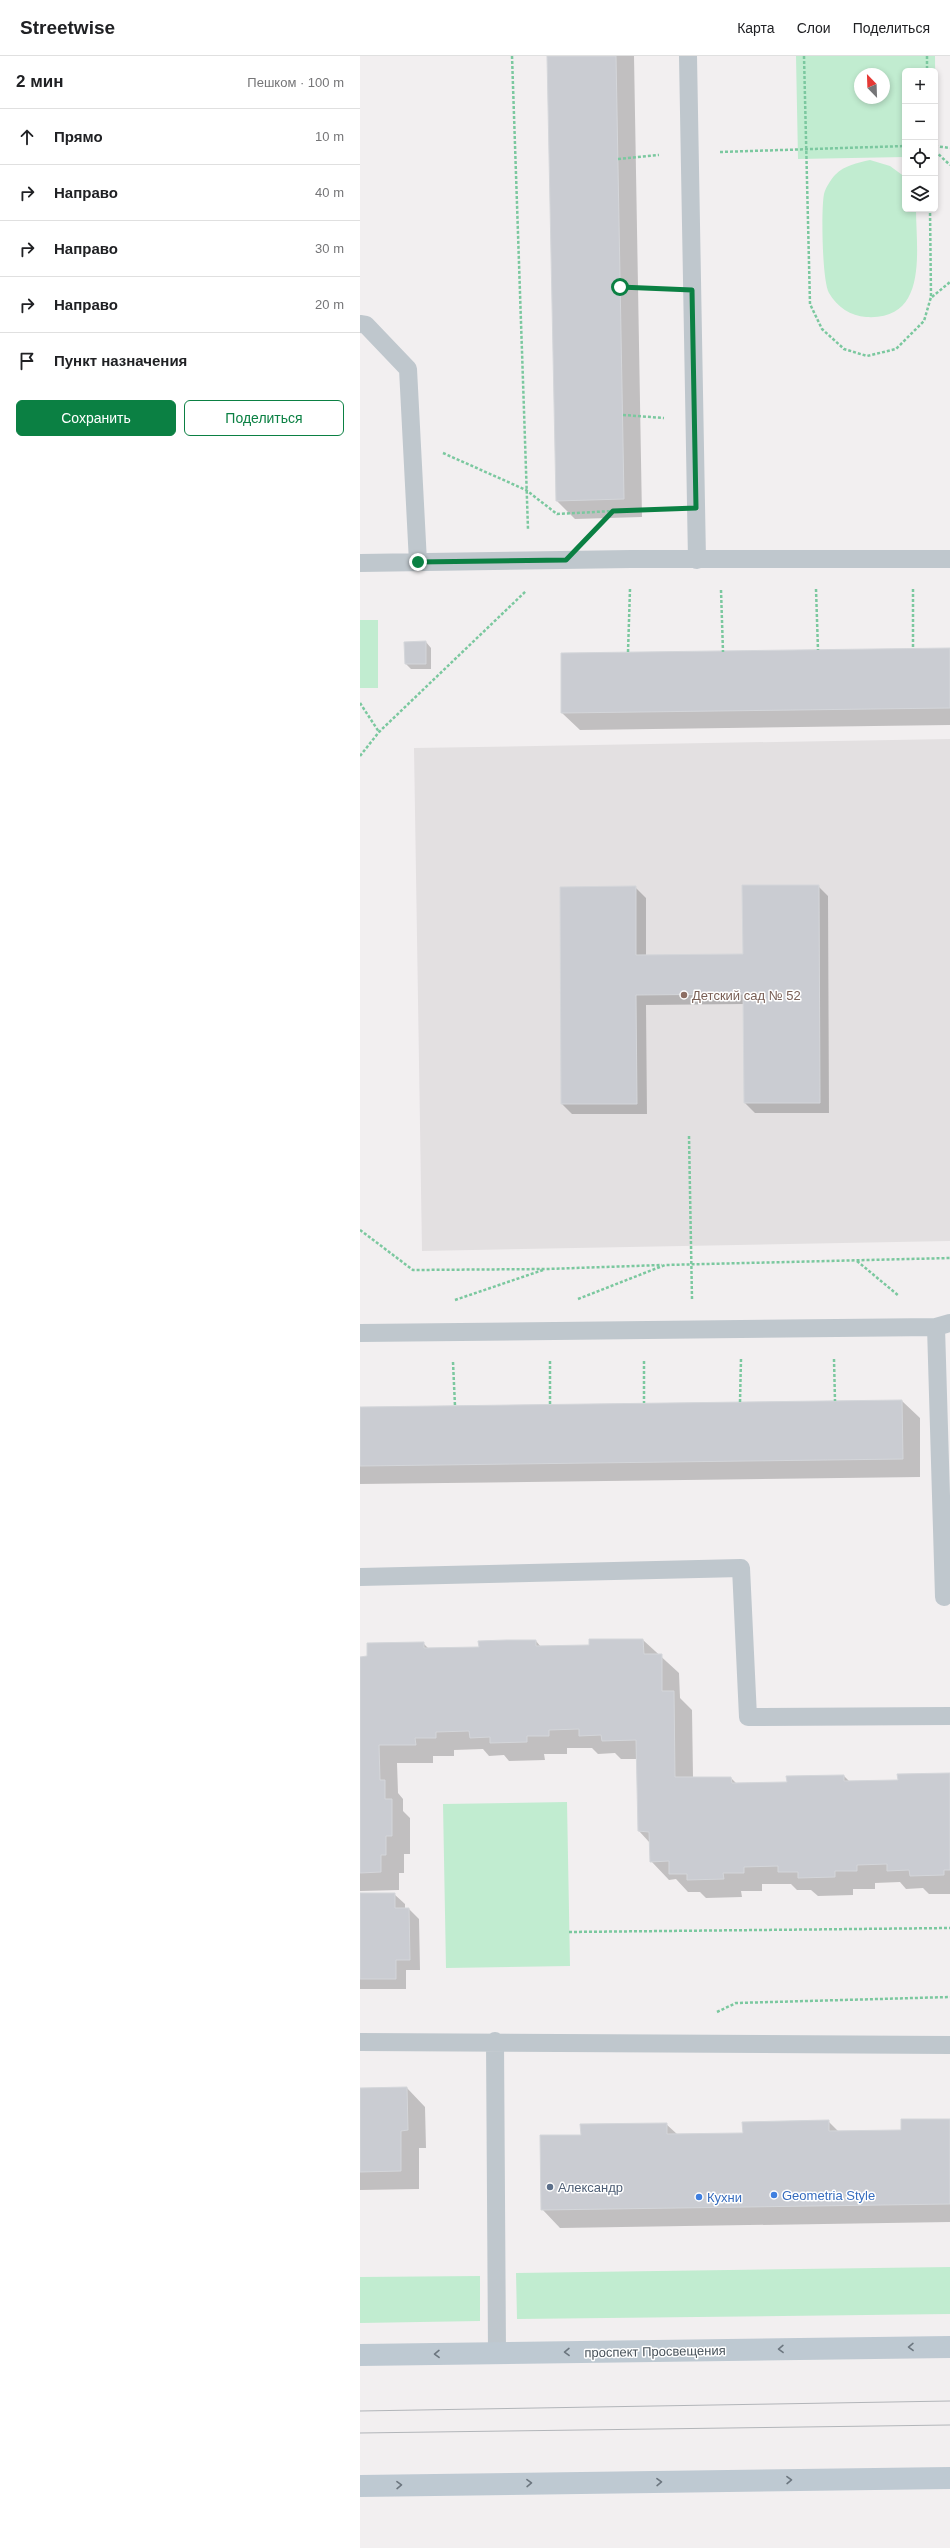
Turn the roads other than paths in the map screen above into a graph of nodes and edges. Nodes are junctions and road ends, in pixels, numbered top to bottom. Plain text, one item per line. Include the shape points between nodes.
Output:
1 (688, 56) edge
2 (360, 324) edge
3 (950, 559) edge
4 (697, 560) junction
5 (418, 562) junction
6 (360, 563) edge
7 (943, 1325) edge
8 (360, 1334) edge
9 (360, 1577) edge
10 (944, 1597) dead end
11 (950, 1716) edge
12 (495, 2041) junction
13 (360, 2042) edge
14 (950, 2045) edge
15 (950, 2347) edge
16 (497, 2353) junction
17 (360, 2355) edge
18 (950, 2478) edge
19 (360, 2486) edge

1 - 4 lane
2 - 5 lane via 366,326 408,370
3 - 4 lane
4 - 5 lane
5 - 6 lane
7 - 8 lane
7 - 10 lane
9 - 11 lane via 741,1568 748,1717
12 - 13 lane
12 - 14 lane
12 - 16 lane
15 -> 16 main road, проспект Просвещения
16 -> 17 main road, проспект Просвещения
19 -> 18 main road

